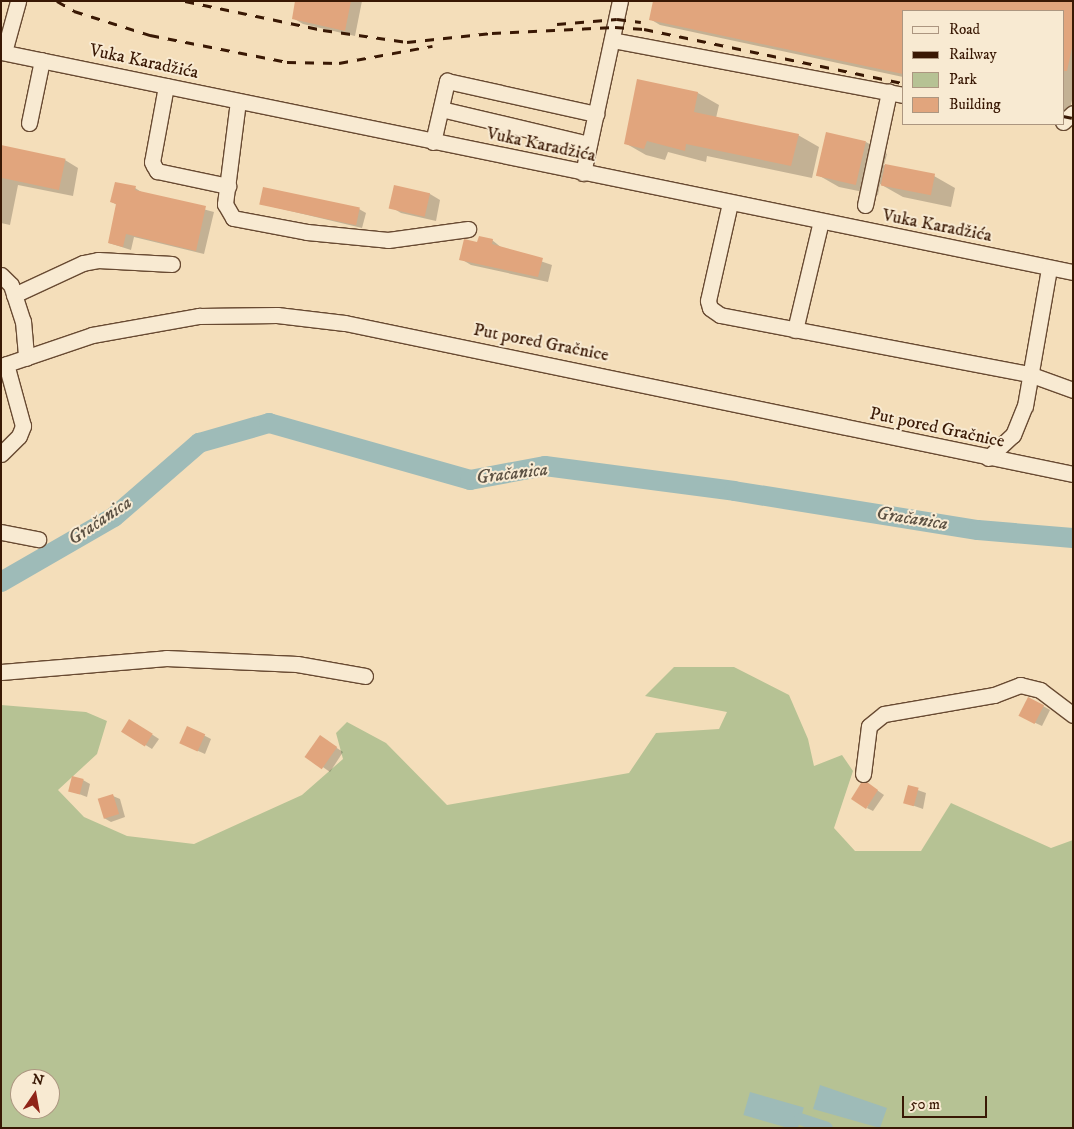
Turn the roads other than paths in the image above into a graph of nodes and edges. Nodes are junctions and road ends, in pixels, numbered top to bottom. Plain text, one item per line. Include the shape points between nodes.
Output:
1 (18, 1) edge
2 (620, 1) edge
3 (612, 40) junction
4 (3, 52) edge
5 (42, 60) junction
6 (166, 86) junction
7 (896, 94) edge
8 (238, 101) junction
9 (441, 109) junction
10 (596, 114) junction
11 (29, 123) dead end
12 (433, 142) junction
13 (589, 144) junction
14 (583, 173) junction
15 (228, 186) junction
16 (730, 203) junction
17 (866, 205) dead end
18 (821, 221) junction
19 (468, 229) dead end
20 (172, 264) dead end
21 (1049, 268) junction
22 (1073, 272) edge
23 (1, 275) edge
24 (14, 295) junction
25 (795, 330) junction
26 (26, 358) junction
27 (4, 365) edge
28 (1028, 374) junction
29 (1073, 390) edge
30 (1, 454) edge
31 (988, 458) junction
32 (1073, 474) edge
33 (1, 532) edge
34 (38, 539) dead end
35 (1, 672) edge
36 (364, 676) dead end
37 (1073, 716) edge
38 (863, 774) dead end

1 - 4 street
2 - 3 street
3 - 7 street
3 - 10 street
4 - 5 street, Vuka Karadžića
5 - 6 street, Vuka Karadžića
5 - 11 street
6 - 8 street, Vuka Karadžića
6 - 15 street via 152,162 157,171
7 - 17 street
8 - 12 street, Vuka Karadžića
8 - 15 street
9 - 10 street via 447,81
9 - 12 street
9 - 13 street
10 - 13 street
12 - 14 street, Vuka Karadžića
13 - 14 street
14 - 16 street, Vuka Karadžića
15 - 19 street via 225,204 234,218 241,221 388,240
16 - 18 street, Vuka Karadžića
16 - 25 street via 709,291 710,308 720,315
18 - 21 street, Vuka Karadžića
18 - 25 street
20 - 24 street via 98,260 83,263
21 - 22 street, Vuka Karadžića
21 - 28 street
23 - 24 street via 11,285
24 - 26 street via 23,321
25 - 28 street
26 - 27 street, Put pored Gračnice
26 - 31 street, Put pored Gračnice via 92,336 199,316 277,315 355,325
27 - 30 street via 23,426 19,436
28 - 29 street
28 - 31 street via 1025,406 1013,434
31 - 32 street, Put pored Gračnice
33 - 34 street
35 - 36 street via 166,658 297,664
37 - 38 street via 1040,690 1020,685 994,695 884,714 870,726

